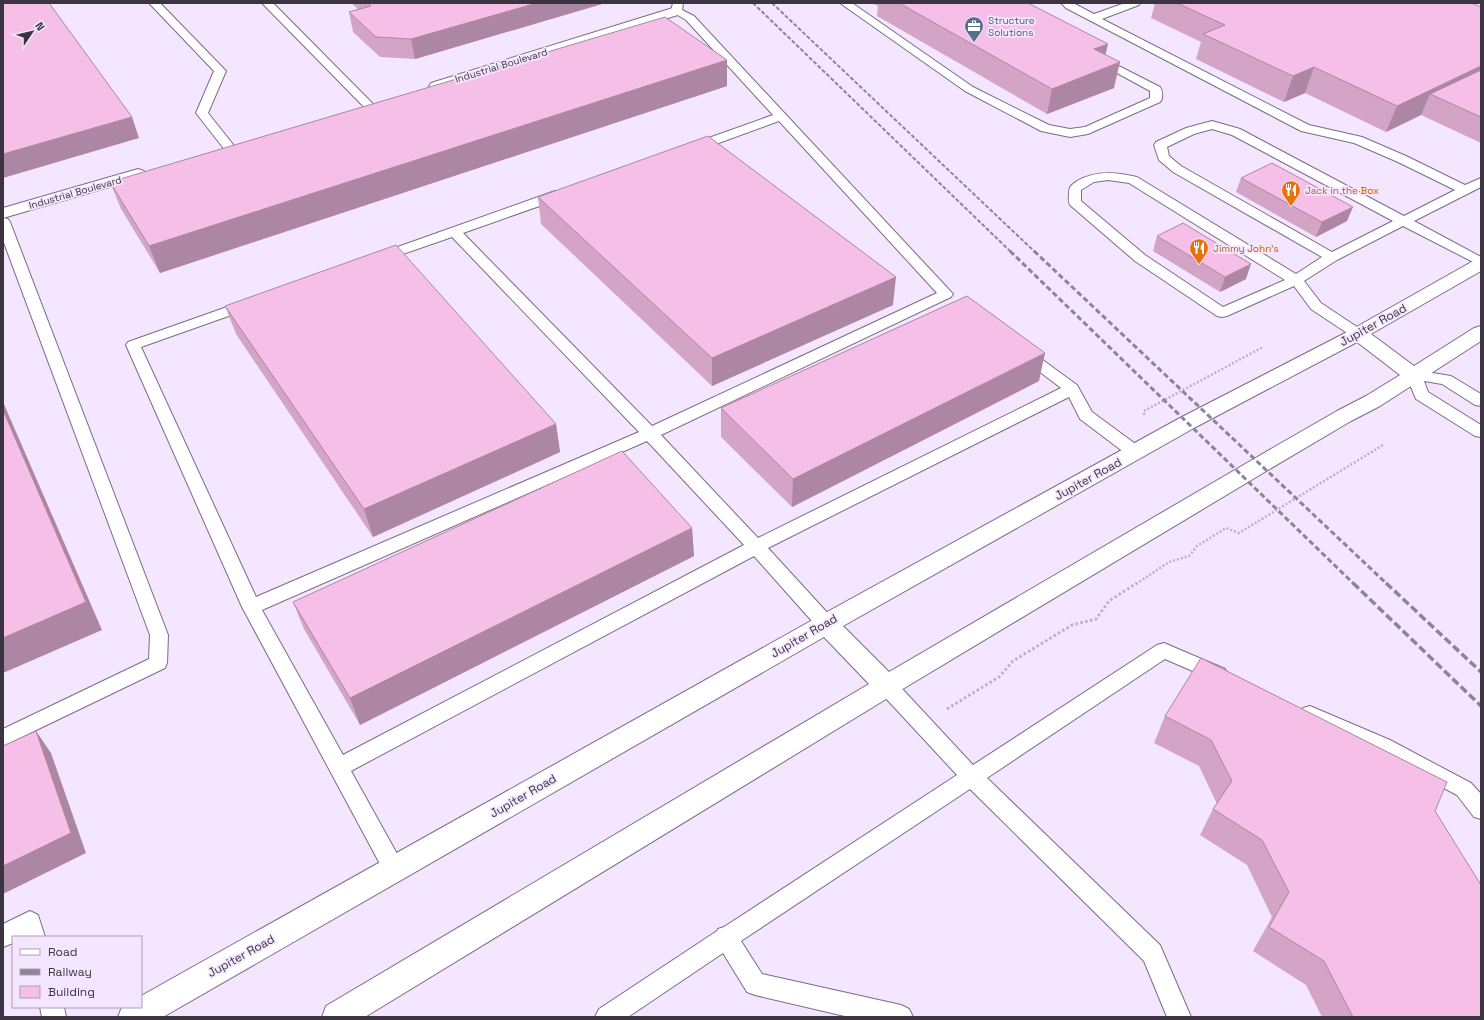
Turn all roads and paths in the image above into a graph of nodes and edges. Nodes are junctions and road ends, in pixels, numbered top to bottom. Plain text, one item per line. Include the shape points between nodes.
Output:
1 (154, 3) edge
2 (267, 3) edge
3 (845, 3) edge
4 (1066, 3) edge
5 (1135, 3) edge
6 (677, 7) edge
7 (1094, 18) junction
8 (1086, 52) edge
9 (421, 90) edge
10 (384, 102) edge
11 (369, 106) junction
12 (350, 112) edge
13 (781, 116) junction
14 (236, 145) joint
15 (214, 152) edge
16 (677, 153) edge
17 (153, 169) edge
18 (1481, 182) edge
19 (573, 190) edge
20 (1465, 190) junction
21 (3, 213) edge
22 (1403, 221) junction
23 (3, 222) edge
24 (455, 232) junction
25 (1332, 257) junction
26 (365, 263) edge
27 (1481, 263) edge
28 (1296, 280) junction
29 (260, 300) edge
30 (1481, 332) edge
31 (1358, 334) junction
32 (1009, 342) edge
33 (1414, 375) junction
34 (1072, 389) junction
35 (1481, 401) edge
36 (1481, 432) edge
37 (651, 433) junction
38 (1382, 445) dead end
39 (1135, 452) junction
40 (757, 546) junction
41 (251, 607) junction
42 (826, 624) junction
43 (1237, 682) edge
44 (887, 686) junction
45 (1296, 708) edge
46 (923, 724) junction
47 (3, 738) edge
48 (339, 767) junction
49 (972, 777) junction
50 (1481, 810) edge
51 (395, 870) junction
52 (3, 936) edge
53 (34, 936) edge
54 (726, 937) junction
55 (133, 1017) edge
56 (337, 1017) edge
57 (607, 1017) edge
58 (901, 1017) edge
59 (1178, 1017) edge

1 - 14 lane via 220,71 202,113
2 - 11 lane
3 - 8 lane via 969,89 1045,128 1070,133 1088,130 1156,100 1156,89
4 - 7 lane
5 - 7 lane
6 - 9 main road, Industrial Boulevard
6 - 13 lane
7 - 20 lane via 1306,128 1358,140
10 - 11 main road
11 - 12 main road
13 - 16 lane
13 - 37 lane via 952,299
14 - 15 main road
17 - 21 main road, Industrial Boulevard
18 - 20 lane
19 - 24 lane
20 - 22 lane
22 - 25 lane
22 - 25 lane via 1236,132 1212,125 1190,131 1160,145 1163,157 1178,169
22 - 27 lane
23 - 47 lane via 159,635 158,663
24 - 26 lane
24 - 37 lane
25 - 28 lane
27 - 31 main road, Jupiter Road
28 - 28 lane via 1133,180 1108,176 1090,179 1075,188 1075,202 1140,258 1222,313
28 - 31 lane via 1316,306
29 - 41 lane via 133,345
30 - 33 main road
31 - 33 main road
31 - 39 main road, Jupiter Road
32 - 34 lane
33 - 35 lane via 1446,380
33 - 36 lane via 1421,395
33 - 44 main road via 1373,402 1260,465
34 - 39 lane via 1086,415
34 - 40 lane
37 - 40 lane
37 - 41 lane
38 - 46 path via 1239,533 1226,528 1197,546 1189,556 1170,562 1109,601 1096,619 1072,625 1013,661 999,678
39 - 42 main road, Jupiter Road
40 - 42 lane
40 - 48 lane
41 - 48 lane
42 - 44 main road
42 - 51 main road, Jupiter Road
43 - 49 lane via 1164,650
44 - 46 lane
44 - 56 main road
45 - 50 lane via 1383,746 1464,789
46 - 49 lane
48 - 51 lane
49 - 54 lane
49 - 59 lane via 1152,953
51 - 55 main road, Jupiter Road
52 - 53 lane via 30,922
54 - 57 lane
54 - 58 lane via 755,984

